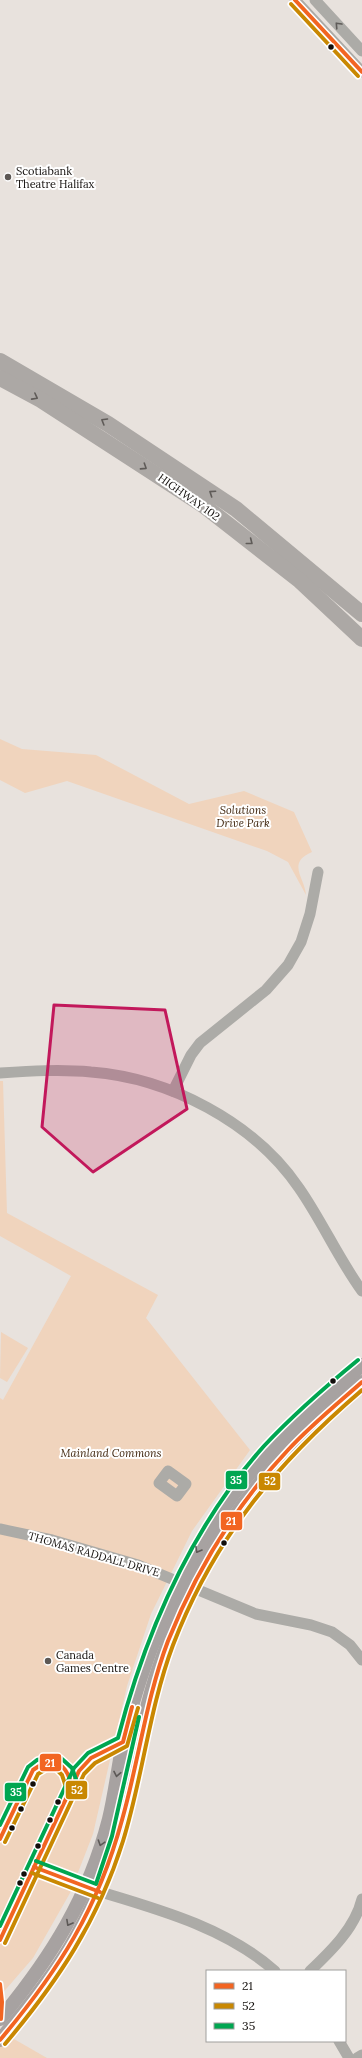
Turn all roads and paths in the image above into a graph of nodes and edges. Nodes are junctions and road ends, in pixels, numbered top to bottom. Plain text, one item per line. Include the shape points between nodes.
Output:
1 (296, 0) edge
2 (314, 0) edge
3 (362, 51) edge
4 (362, 72) edge
5 (0, 361) edge
6 (0, 378) edge
7 (236, 509) junction
8 (362, 606) edge
9 (362, 614) edge
10 (362, 640) edge
11 (318, 872) dead end
12 (0, 1073) edge
13 (173, 1091) junction
14 (362, 1291) edge
15 (362, 1365) edge
16 (362, 1382) edge
17 (0, 1529) edge
18 (186, 1584) junction
19 (362, 1660) edge
20 (93, 1890) junction
21 (362, 1899) edge
22 (274, 1970) edge
23 (311, 1970) edge
24 (0, 2019) edge
25 (0, 2040) edge
26 (340, 2042) edge
27 (362, 2055) edge
28 (350, 2058) edge
29 (357, 2058) edge

1 - 4 street
3 -> 2 street
7 -> 5 highway, HIGHWAY 102 via 108,424
6 -> 10 highway, HIGHWAY 102 via 41,400 203,505 299,580
7 - 8 highway
7 - 9 highway, HIGHWAY 102
11 - 13 street via 302,942 288,965 266,990 200,1043 191,1054
12 - 13 street via 62,1070 91,1072 128,1077
13 - 14 street via 227,1120 263,1148 282,1167 314,1210 339,1258
15 -> 18 main road via 310,1409 268,1452 239,1487 214,1522
16 - 18 main road via 278,1461
17 - 18 street, THOMAS RADDALL DRIVE via 52,1540 138,1565
18 - 19 street, THOMAS RADDALL DRIVE via 256,1614 332,1632 350,1645
18 - 20 main road via 150,1652 130,1715
20 - 22 street via 175,1915 209,1930 251,1953
20 -> 24 main road via 39,1971
20 - 25 main road via 82,1928 63,1961 33,2002
21 - 23 street via 348,1929
26 - 28 street
27 - 29 street

